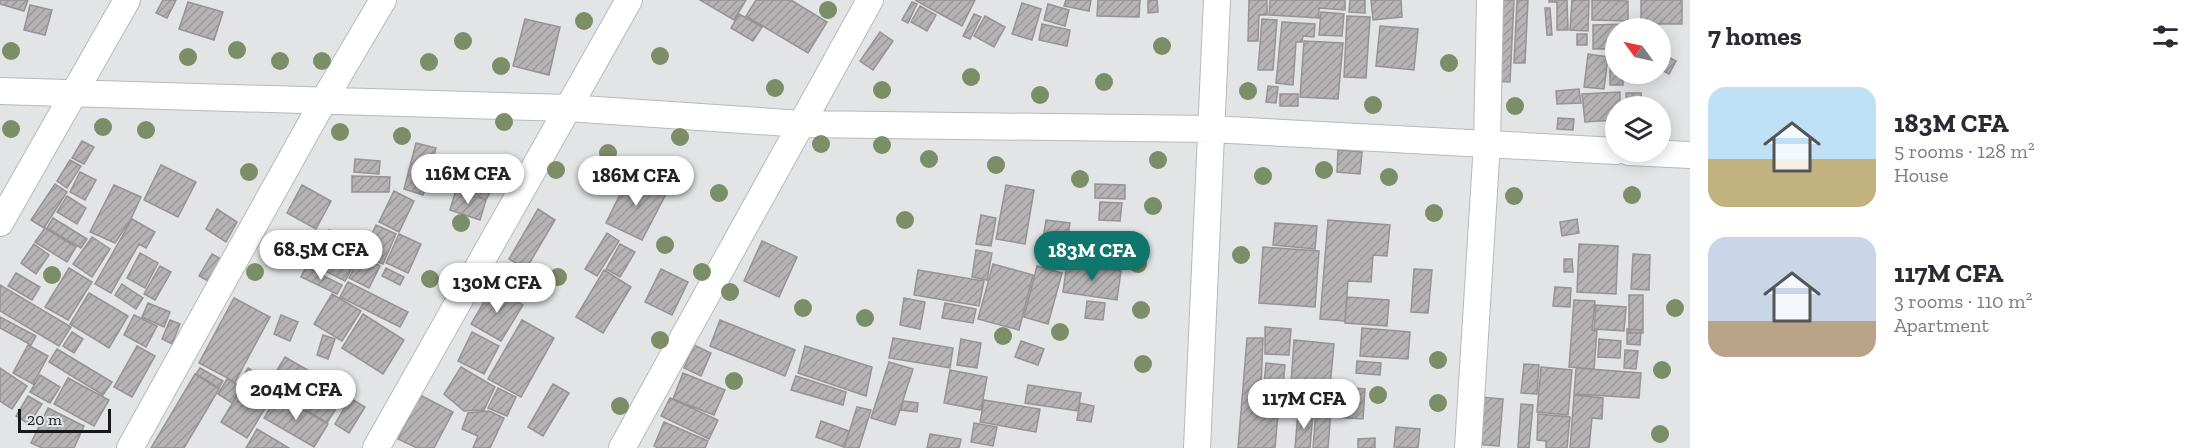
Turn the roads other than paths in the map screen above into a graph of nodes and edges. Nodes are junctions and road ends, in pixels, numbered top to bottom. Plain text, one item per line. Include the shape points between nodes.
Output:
1 (127, 0) edge
2 (383, 0) edge
3 (629, 0) edge
4 (870, 0) edge
5 (1217, 0) edge
6 (1490, 0) edge
7 (0, 91) edge
8 (74, 93) junction
9 (324, 100) junction
10 (567, 108) junction
11 (803, 124) junction
12 (1211, 129) junction
13 (1487, 143) junction
14 (1605, 150) edge
15 (1671, 154) edge
16 (1690, 155) edge
17 (0, 223) edge
18 (130, 448) edge
19 (376, 448) edge
20 (622, 448) edge
21 (1197, 448) edge
22 (1468, 448) edge

1 - 8 street
2 - 9 street
3 - 10 street
4 - 11 street
5 - 12 street
6 - 13 street
7 - 8 street
8 - 9 street
8 - 17 street
9 - 10 street
9 - 18 street
10 - 11 street
10 - 19 street
11 - 12 street
11 - 20 street
12 - 13 street
12 - 21 street
13 - 14 street
13 - 22 street
15 - 16 street

